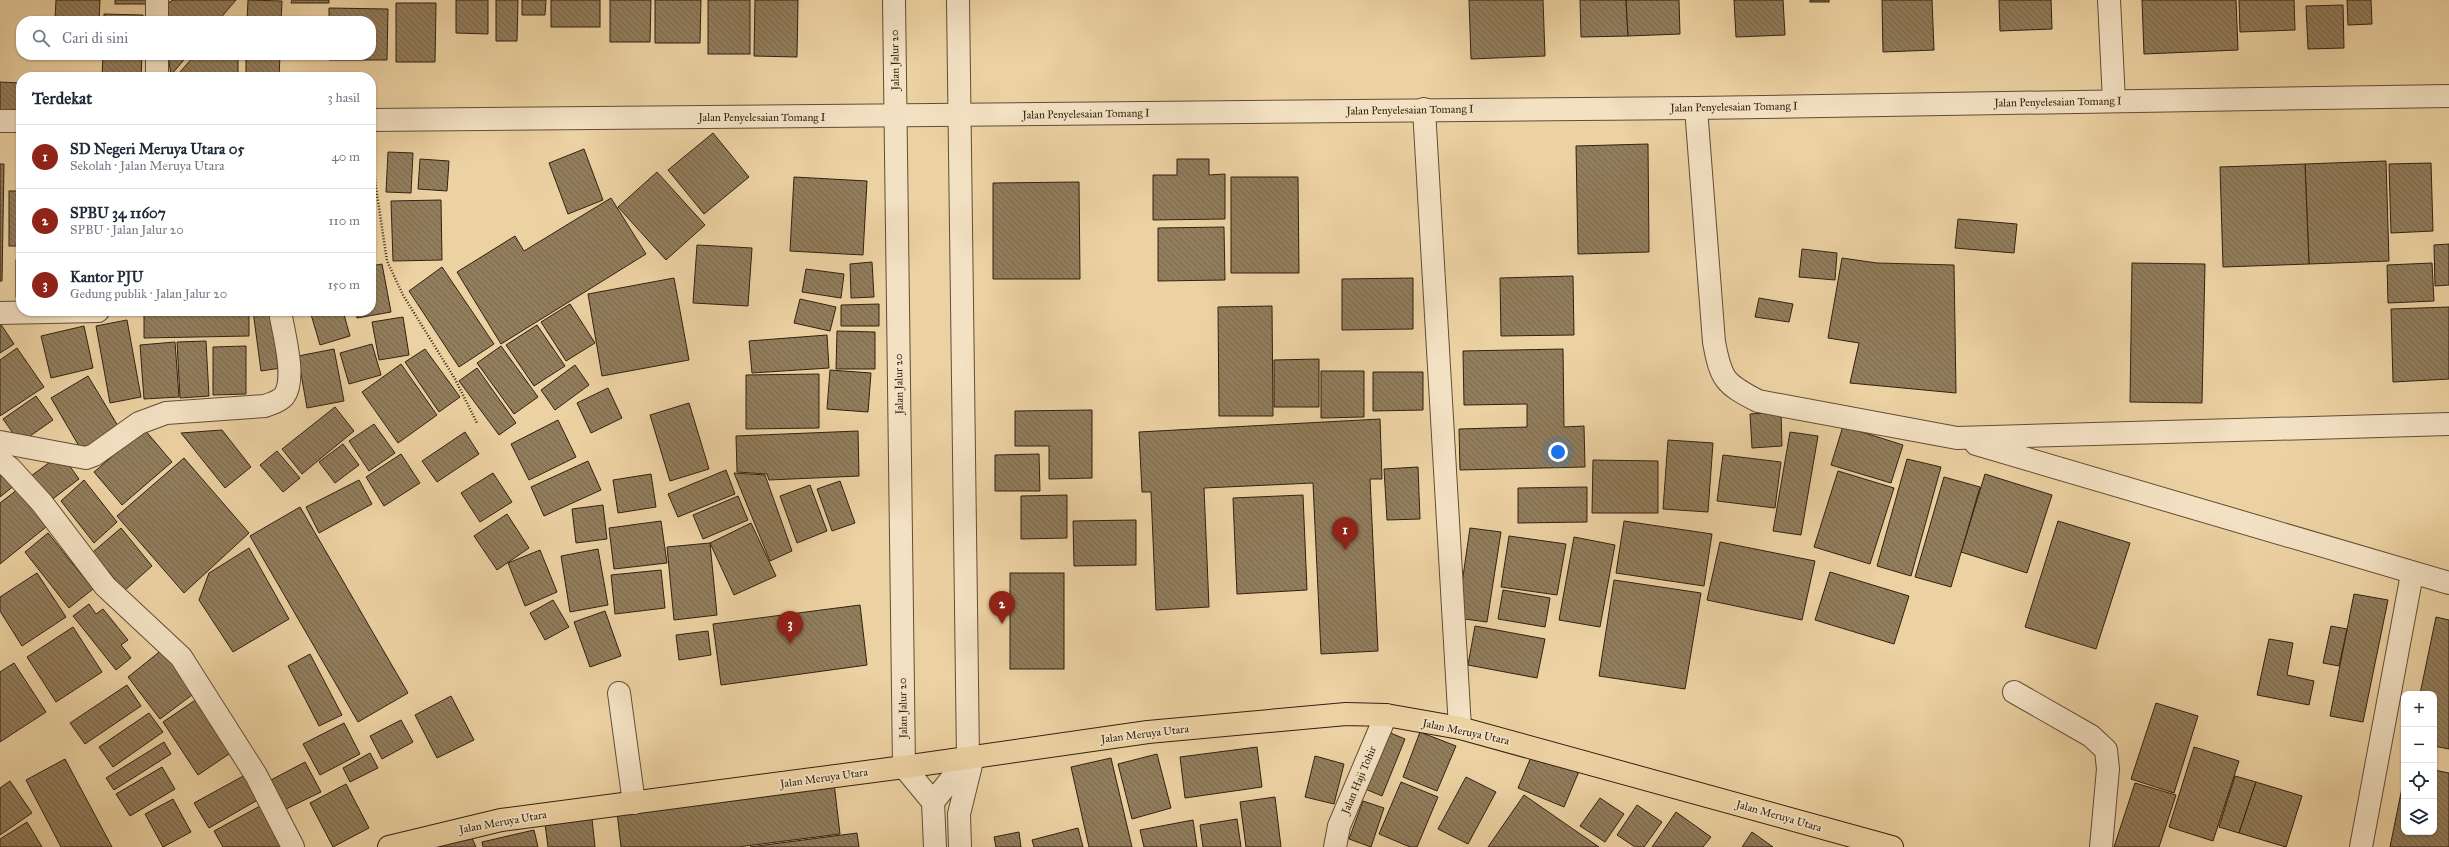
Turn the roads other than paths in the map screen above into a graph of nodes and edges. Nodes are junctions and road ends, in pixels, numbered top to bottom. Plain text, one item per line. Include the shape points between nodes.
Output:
1 (157, 0) edge
2 (894, 0) edge
3 (958, 0) edge
4 (2109, 0) edge
5 (157, 16) edge
6 (157, 60) edge
7 (157, 72) edge
8 (2449, 96) edge
9 (2114, 101) junction
10 (1696, 108) junction
11 (1424, 109) junction
12 (896, 116) junction
13 (959, 116) junction
14 (376, 120) edge
15 (0, 121) edge
16 (16, 121) edge
17 (0, 313) edge
18 (16, 313) edge
19 (281, 316) edge
20 (2449, 424) edge
21 (1957, 438) junction
22 (0, 442) edge
23 (0, 460) edge
24 (2412, 574) junction
25 (2449, 583) edge
26 (2014, 692) dead end
27 (619, 693) dead end
28 (1386, 715) junction
29 (1460, 728) junction
30 (970, 757) junction
31 (904, 767) junction
32 (933, 802) junction
33 (634, 803) junction
34 (293, 847) edge
35 (389, 847) edge
36 (935, 847) edge
37 (960, 847) edge
38 (1334, 847) edge
39 (1892, 847) edge
40 (2100, 847) edge
41 (2361, 847) edge

1 - 5 street
2 - 12 street, Jalan Jalur 20
3 - 13 street
4 - 9 street
6 - 7 street
8 - 9 street, Jalan Penyelesaian Tomang I
9 - 10 street, Jalan Penyelesaian Tomang I
10 - 11 street, Jalan Penyelesaian Tomang I
10 - 21 street via 1714,342 1719,369 1733,388 1758,401
11 - 13 street, Jalan Penyelesaian Tomang I
11 - 29 street
12 - 13 street, Jalan Penyelesaian Tomang I
12 - 14 street, Jalan Penyelesaian Tomang I
12 - 31 street, Jalan Jalur 20
13 - 30 street
15 - 16 street
17 - 18 street
19 - 22 street via 289,378 287,391 278,401 265,406 166,413 139,423 94,456 86,458
20 - 21 street
21 - 24 street
23 - 34 street via 42,502 105,586 181,657 256,775
24 - 25 street
24 - 41 street
26 - 40 street via 2091,736 2106,750 2108,769
27 - 33 street
28 - 29 main road, Jalan Meruya Utara
28 - 30 main road, Jalan Meruya Utara via 1346,714 1148,732
28 - 38 street, Jalan Haji Tohir via 1339,826
29 - 39 main road, Jalan Meruya Utara
30 - 31 main road, Jalan Meruya Utara
30 - 32 street
30 - 37 street via 959,814
31 - 32 street
31 - 33 main road, Jalan Meruya Utara
32 - 36 street
33 - 35 main road, Jalan Meruya Utara via 501,820

